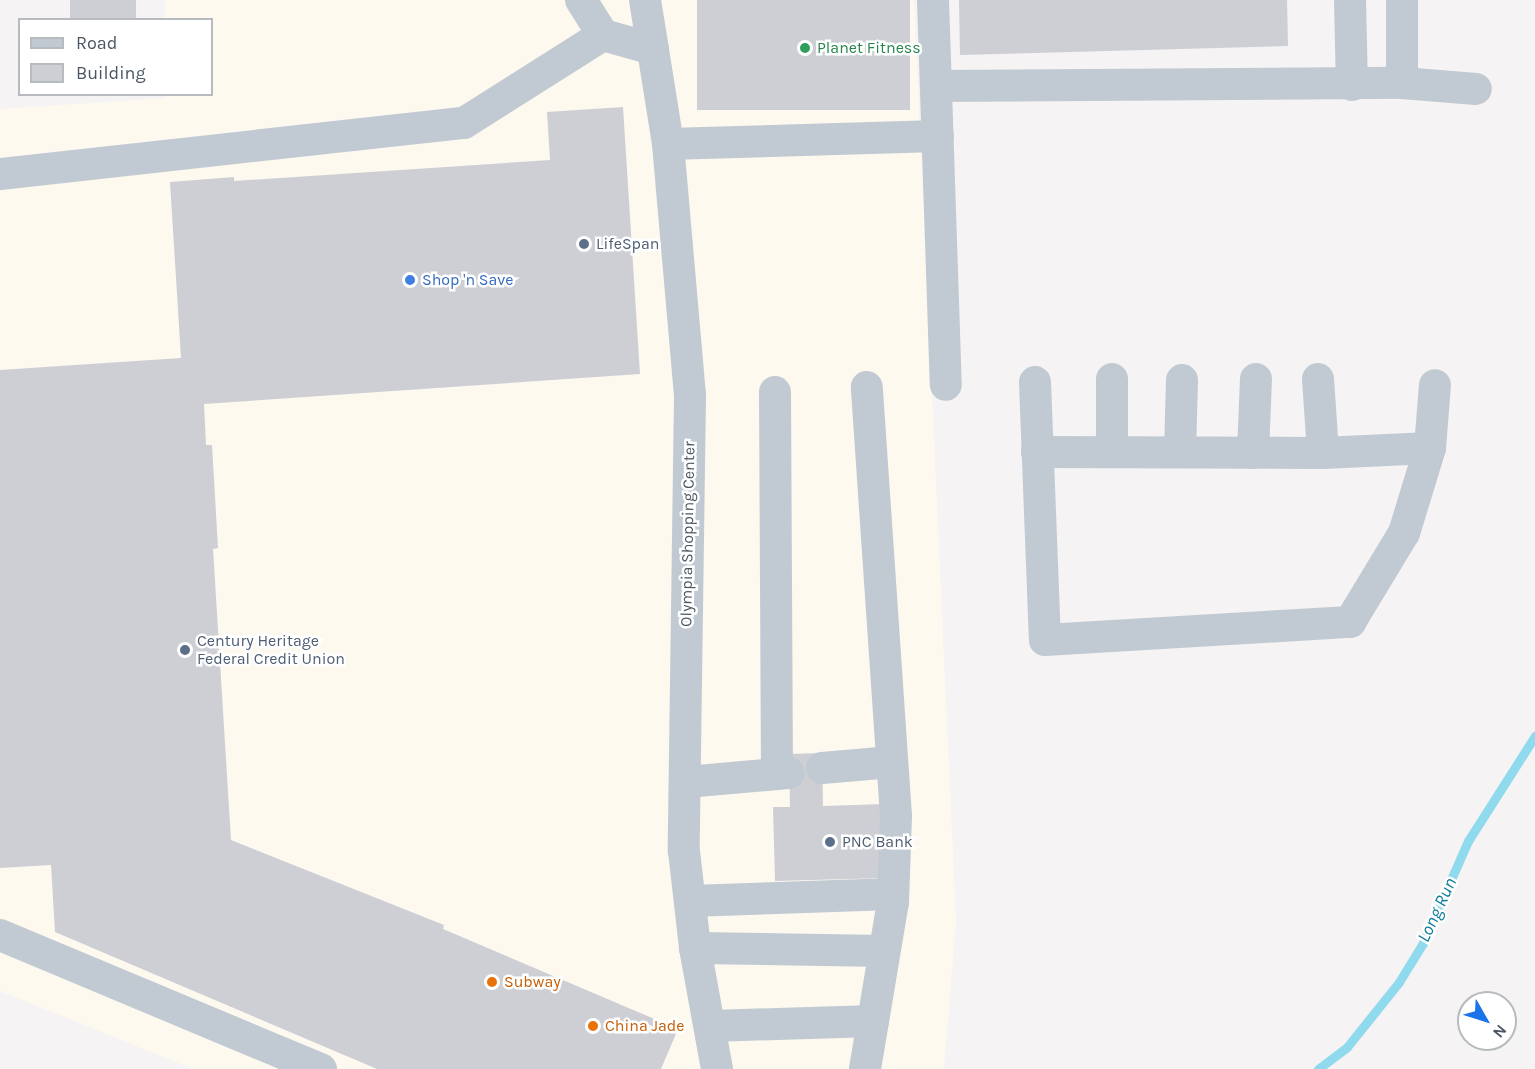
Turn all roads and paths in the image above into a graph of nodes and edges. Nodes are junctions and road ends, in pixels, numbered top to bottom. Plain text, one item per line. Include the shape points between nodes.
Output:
1 (581, 0) edge
2 (645, 0) edge
3 (933, 0) edge
4 (1350, 0) edge
5 (1402, 0) edge
6 (603, 35) junction
7 (653, 49) junction
8 (1402, 83) junction
9 (1352, 85) junction
10 (936, 86) junction
11 (1476, 88) dead end
12 (938, 136) junction
13 (668, 144) junction
14 (0, 174) edge
15 (1112, 379) dead end
16 (1256, 379) dead end
17 (1318, 379) dead end
18 (1182, 380) dead end
19 (1035, 382) dead end
20 (946, 385) dead end
21 (1435, 385) dead end
22 (867, 387) dead end
23 (775, 392) dead end
24 (1430, 448) junction
25 (1037, 452) junction
26 (1112, 452) junction
27 (1180, 453) junction
28 (1253, 453) junction
29 (1323, 453) junction
30 (892, 762) junction
31 (822, 768) dead end
32 (686, 782) junction
33 (893, 894) junction
34 (690, 901) junction
35 (0, 935) edge
36 (696, 948) junction
37 (884, 951) junction
38 (873, 1022) junction
39 (711, 1026) junction
40 (321, 1069) edge
41 (717, 1069) edge
42 (865, 1069) edge

1 - 6 street
2 - 7 street, Olympia Shopping Center
3 - 10 street
4 - 9 street
5 - 8 street
6 - 7 street
6 - 14 street via 464,123
7 - 13 street, Olympia Shopping Center
8 - 9 street
8 - 11 street
9 - 10 street
10 - 12 street
12 - 13 street
12 - 20 street
13 - 32 street, Olympia Shopping Center via 690,395
15 - 26 street
16 - 28 street
17 - 29 street
18 - 27 street
19 - 25 street
21 - 24 street
22 - 30 street
23 - 32 street via 783,773
24 - 25 street via 1404,533 1350,622 1045,640
24 - 29 street
25 - 26 street
26 - 27 street
27 - 28 street
28 - 29 street
30 - 31 street
30 - 33 street via 896,816
32 - 34 street, Olympia Shopping Center via 684,851
33 - 34 street
33 - 37 street
34 - 36 street, Olympia Shopping Center
35 - 40 street
36 - 37 street
36 - 39 street, Olympia Shopping Center
37 - 38 street
38 - 39 street
38 - 42 street
39 - 41 street, Olympia Shopping Center

